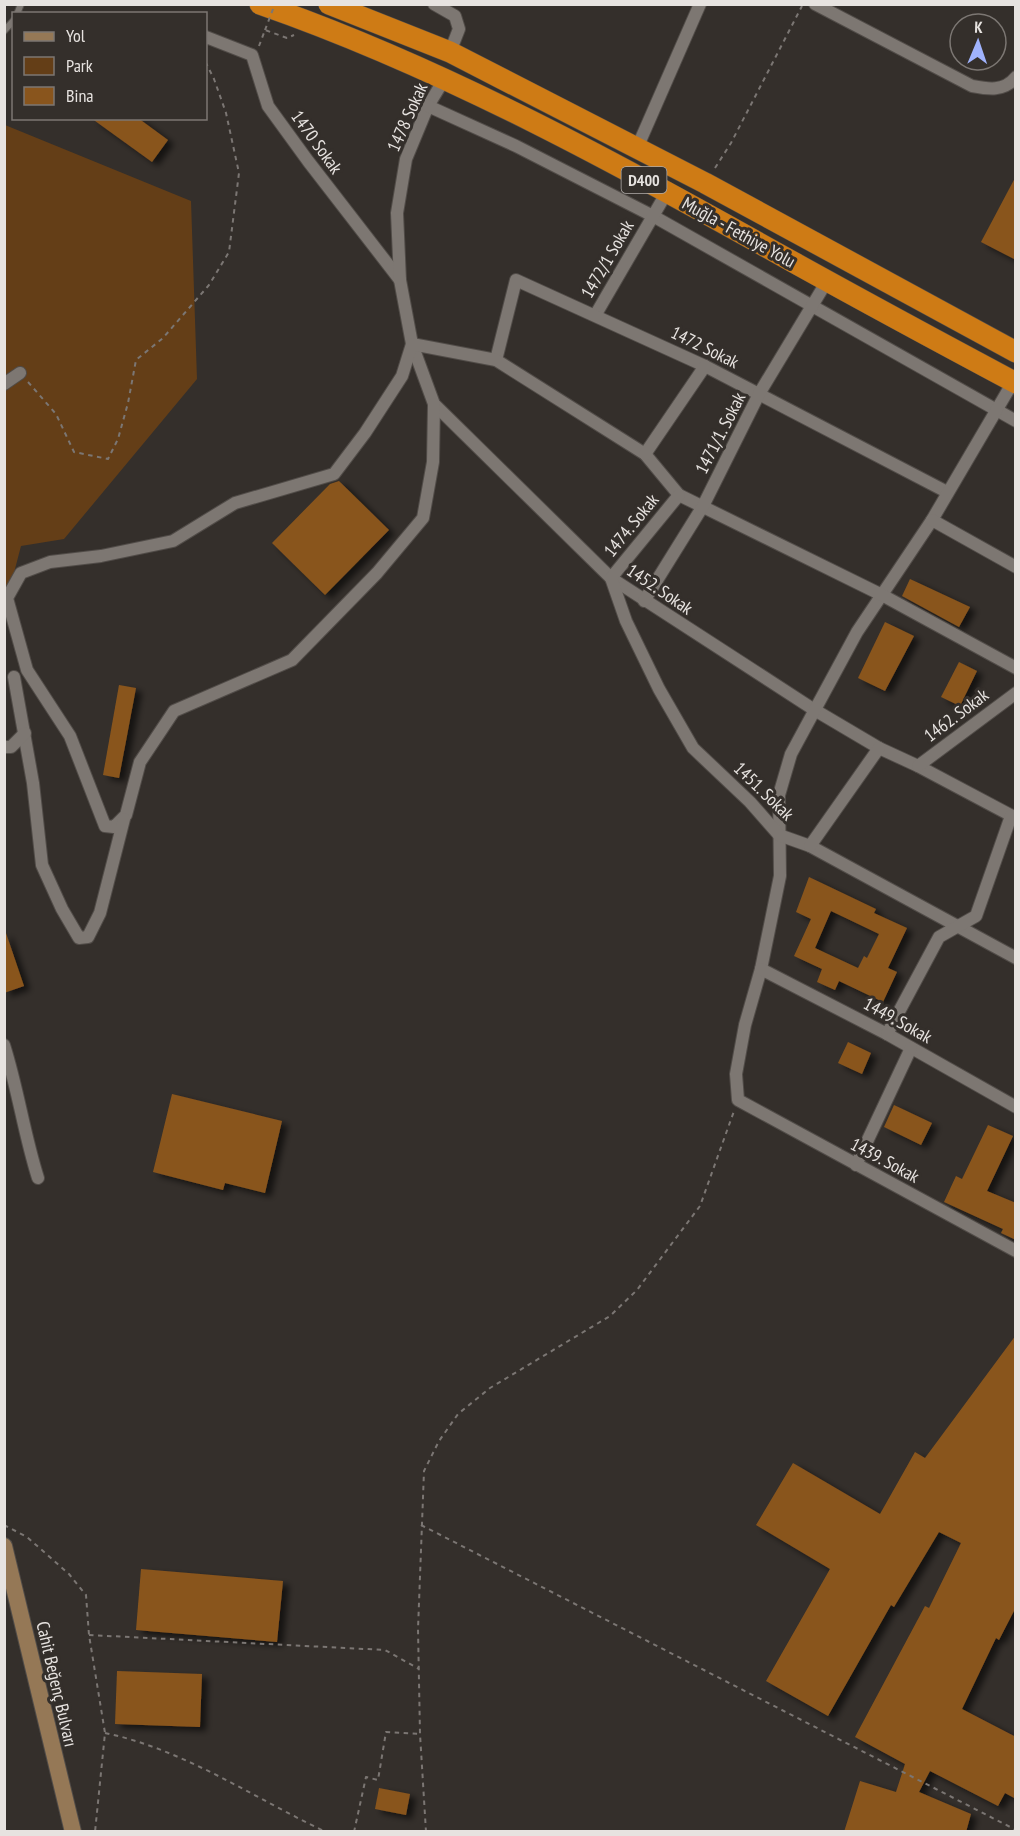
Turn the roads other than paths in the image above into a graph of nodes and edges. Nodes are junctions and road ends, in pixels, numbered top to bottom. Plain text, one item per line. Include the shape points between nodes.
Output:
1 (260, 4) edge
2 (329, 4) edge
3 (434, 4) edge
4 (700, 4) edge
5 (815, 4) edge
6 (207, 37) edge
7 (450, 52) junction
8 (1016, 77) edge
9 (445, 78) junction
10 (429, 106) junction
11 (637, 148) junction
12 (667, 192) junction
13 (653, 216) junction
14 (400, 280) junction
15 (827, 281) junction
16 (812, 305) junction
17 (596, 314) junction
18 (412, 344) junction
19 (1016, 352) edge
20 (496, 360) junction
21 (705, 366) junction
22 (20, 373) road end
23 (1014, 383) edge
24 (4, 384) edge
25 (759, 394) junction
26 (434, 404) junction
27 (996, 411) junction
28 (1016, 421) edge
29 (645, 454) junction
30 (948, 492) junction
31 (679, 495) junction
32 (703, 506) junction
33 (932, 520) junction
34 (1016, 567) edge
35 (611, 578) junction
36 (882, 595) junction
37 (644, 601) junction
38 (1016, 668) edge
39 (27, 670) junction
40 (9, 673) edge
41 (1016, 693) edge
42 (813, 709) junction
43 (25, 734) junction
44 (4, 747) edge
45 (879, 748) junction
46 (918, 766) junction
47 (126, 815) junction
48 (1013, 817) edge
49 (779, 835) junction
50 (810, 846) junction
51 (958, 927) junction
52 (1016, 958) edge
53 (761, 969) junction
54 (887, 1034) junction
55 (4, 1045) edge
56 (911, 1048) junction
57 (1016, 1107) edge
58 (856, 1165) junction
59 (38, 1178) dead end
60 (1016, 1251) edge
61 (4, 1546) edge
62 (73, 1832) edge

1 - 9 highway, Muğla - Fethiye Yolu / D400
2 - 7 highway, Muğla - Fethiye Yolu / D400
3 - 7 street via 455,16 459,28
4 - 11 street
5 - 8 street via 972,86 994,90
6 - 14 street, 1470 Sokak via 252,55 268,106
7 - 11 highway, Muğla - Fethiye Yolu / D400
9 - 10 street, 1478 Sokak
9 - 12 highway, Muğla - Fethiye Yolu / D400
10 - 13 street
10 - 14 street, 1478 Sokak via 406,159 397,213
11 - 19 highway, Muğla - Fethiye Yolu / D400
12 - 13 street, 1472/1 Sokak
12 - 15 highway, Muğla - Fethiye Yolu / D400
13 - 16 street
13 - 17 street, 1472/1 Sokak
14 - 18 street, 1452. Sokak
15 - 16 street, 1471/1. Sokak
15 - 23 highway, Muğla - Fethiye Yolu / D400
16 - 25 street, 1471/1. Sokak
16 - 27 street
17 - 20 street, 1472 Sokak via 516,280
17 - 21 street, 1472 Sokak
18 - 20 street
18 - 26 street, 1452. Sokak
18 - 39 street via 402,376 334,474 235,503 173,541 50,562 21,573 7,598
20 - 29 street
21 - 25 street, 1472 Sokak
21 - 29 street
22 - 24 street
23 - 27 street
25 - 30 street, 1472 Sokak
25 - 32 street, 1471/1. Sokak
26 - 35 street, 1452. Sokak
26 - 47 street via 433,462 423,518 377,573 292,660 174,711 140,762
27 - 28 street
27 - 30 street
29 - 31 street
30 - 33 street
31 - 32 street
31 - 35 street, 1474. Sokak
32 - 36 street
32 - 37 street, 1471/1. Sokak
33 - 34 street
33 - 36 street
35 - 37 street, 1452. Sokak
35 - 49 street, 1451. Sokak via 626,621 693,748
36 - 38 street
36 - 42 street
37 - 42 street, 1452. Sokak
39 - 40 street
39 - 47 street via 70,736 105,826 114,827
40 - 43 street
41 - 46 street, 1462. Sokak
42 - 45 street, 1452. Sokak
42 - 49 street via 783,775
43 - 44 street via 11,747
43 - 47 street via 42,865 79,938 88,937 100,913
45 - 46 street, 1452. Sokak
45 - 50 street
46 - 48 street, 1452. Sokak
48 - 51 street via 976,916
49 - 50 street, 1451. Sokak
49 - 53 street via 780,876
50 - 51 street, 1451. Sokak
51 - 52 street, 1451. Sokak
51 - 54 street via 939,936
53 - 54 street, 1449. Sokak
53 - 58 street, 1439. Sokak via 744,1025 736,1074 738,1100
54 - 56 street, 1449. Sokak
55 - 59 street
56 - 57 street, 1449. Sokak
56 - 58 street
58 - 60 street, 1439. Sokak
61 - 62 main road, Cahit Beğenç Bulvarı

